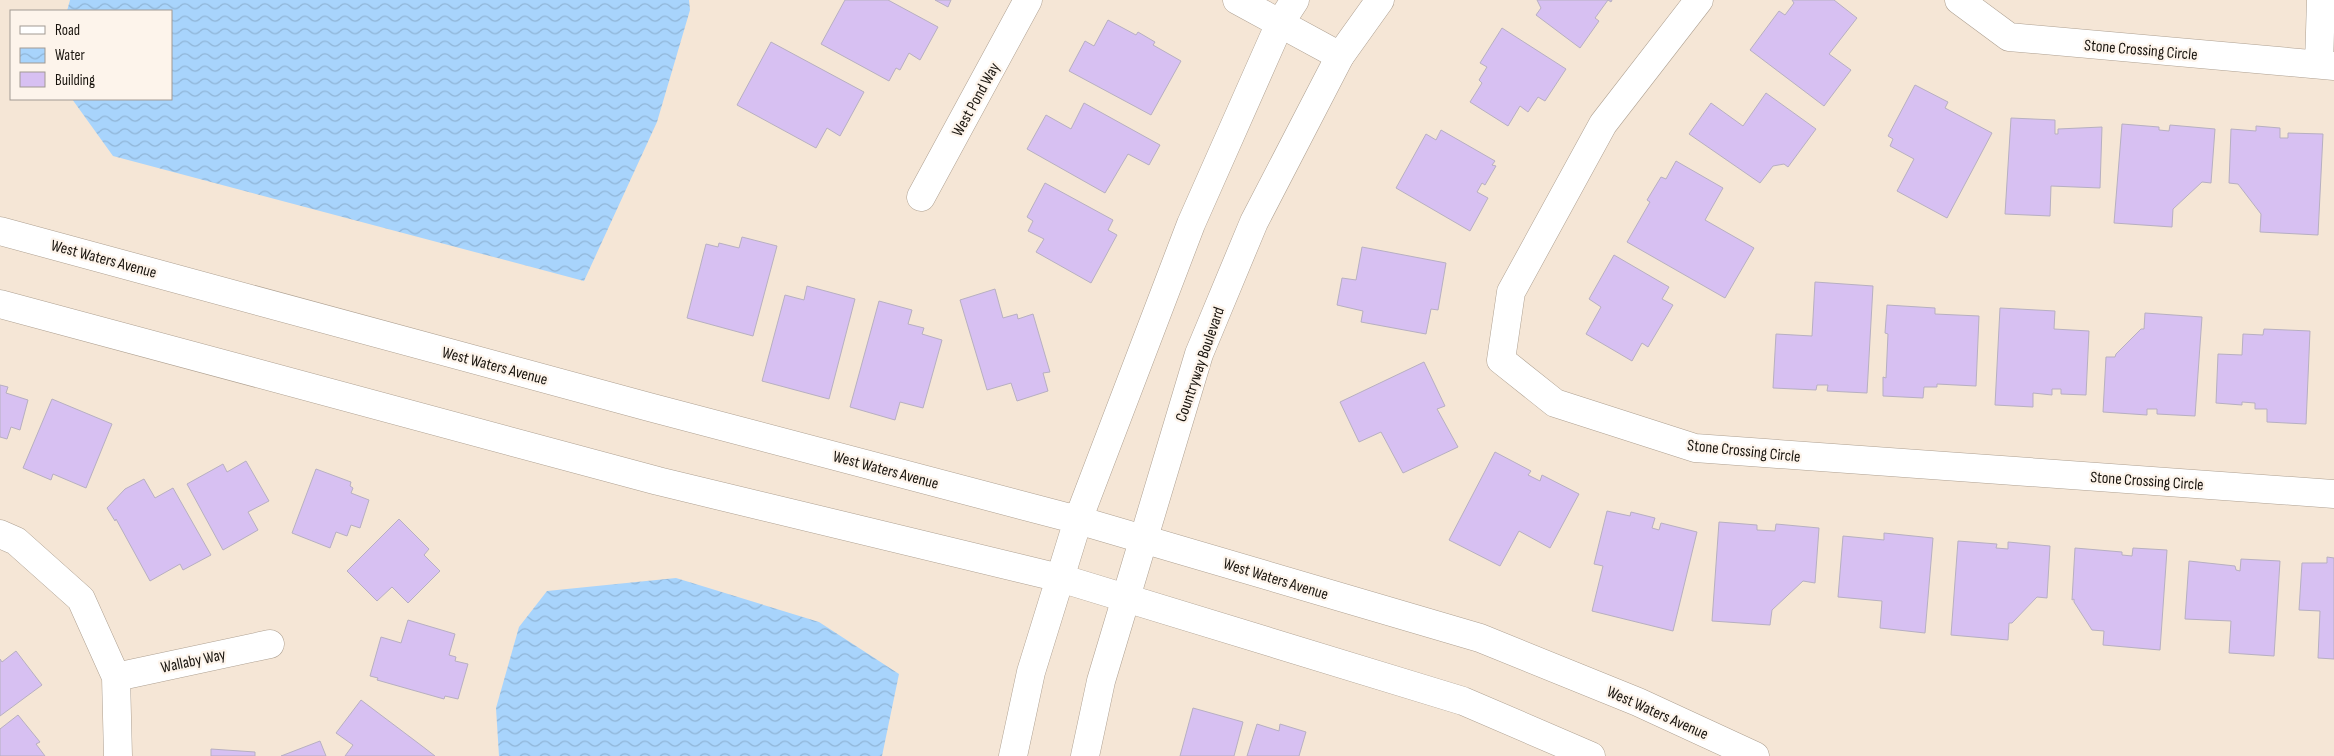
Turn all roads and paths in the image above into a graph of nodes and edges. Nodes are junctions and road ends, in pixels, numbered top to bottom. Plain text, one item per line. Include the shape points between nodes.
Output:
1 (1028, 0) edge
2 (1236, 0) edge
3 (1296, 0) edge
4 (1380, 0) edge
5 (1700, 0) edge
6 (1959, 0) edge
7 (2322, 0) edge
8 (1280, 22) junction
9 (1340, 56) junction
10 (2326, 65) edge
11 (921, 197) dead end
12 (0, 231) edge
13 (0, 304) edge
14 (2334, 494) edge
15 (1078, 520) junction
16 (0, 534) edge
17 (1143, 538) junction
18 (1060, 578) junction
19 (1125, 598) junction
20 (270, 644) dead end
21 (116, 677) junction
22 (118, 756) edge
23 (1013, 756) edge
24 (1084, 756) edge
25 (1591, 756) edge
26 (1755, 756) edge

1 - 11 street, West Pond Way
2 - 8 street
3 - 8 street
4 - 9 street, Countryway Boulevard
5 - 14 street, Stone Crossing Circle via 1603,124 1511,292 1501,360 1555,403 1695,448
6 - 10 street, Stone Crossing Circle via 2009,37
7 - 10 street
8 - 9 street
8 - 15 street via 1191,224
9 - 17 street, Countryway Boulevard via 1254,222 1199,354
12 - 15 street, West Waters Avenue
13 - 18 street via 658,481
15 - 17 street, West Waters Avenue
15 - 18 street
16 - 21 street via 16,541 81,599
17 - 19 street, Countryway Boulevard
17 - 26 street, West Waters Avenue via 1480,638 1638,702
18 - 19 street
18 - 23 street via 1031,672
19 - 24 street, Countryway Boulevard
19 - 25 street via 1463,701
20 - 21 street, Wallaby Way
21 - 22 street

